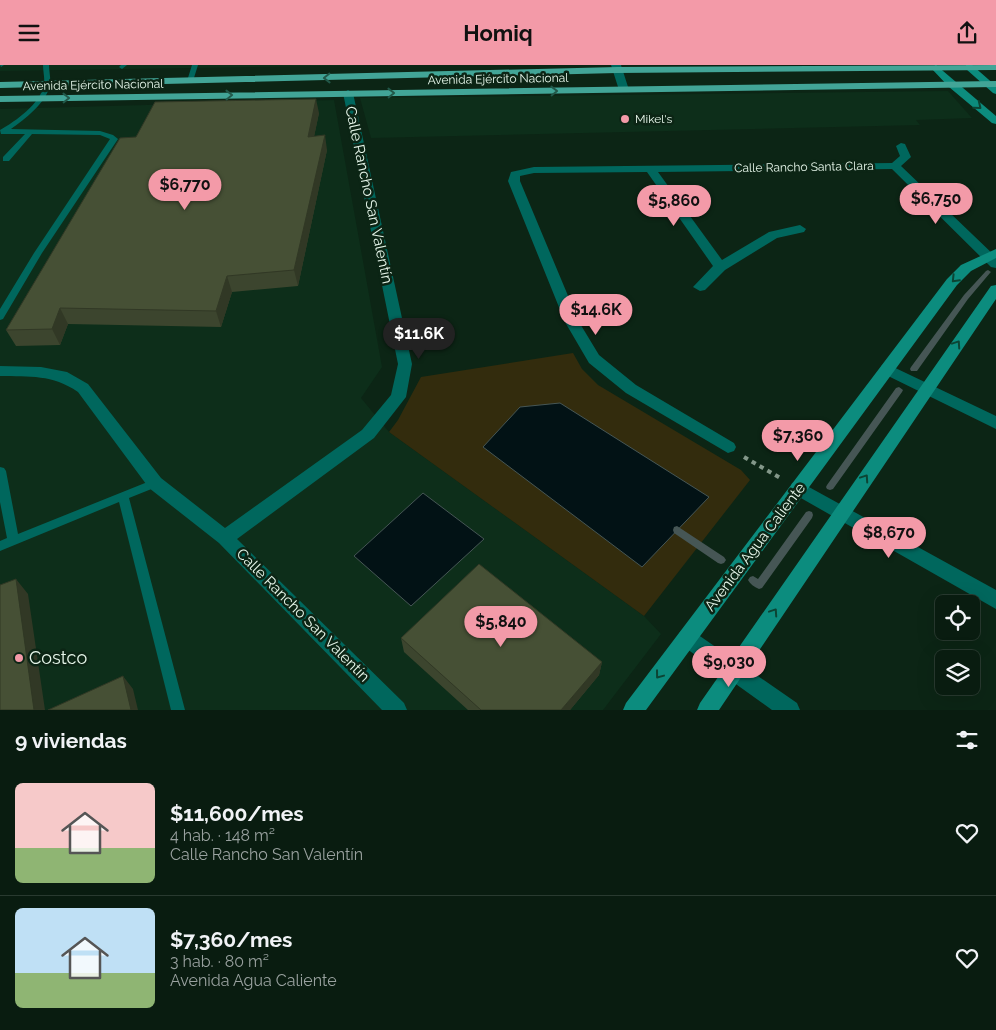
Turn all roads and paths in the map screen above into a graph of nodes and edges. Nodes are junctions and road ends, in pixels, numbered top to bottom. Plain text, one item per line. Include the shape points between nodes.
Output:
1 (46, 65) edge
2 (195, 65) edge
3 (885, 66) edge
4 (969, 67) junction
5 (996, 67) edge
6 (617, 68) edge
7 (936, 68) junction
8 (190, 81) junction
9 (0, 85) edge
10 (47, 85) junction
11 (952, 85) junction
12 (993, 86) edge
13 (624, 89) junction
14 (348, 93) junction
15 (0, 99) edge
16 (40, 99) junction
17 (996, 121) edge
18 (2, 132) edge
19 (30, 132) junction
20 (901, 146) dead end
21 (6, 159) dead end
22 (895, 165) junction
23 (650, 169) junction
24 (800, 229) dead end
25 (993, 258) edge
26 (720, 267) junction
27 (700, 287) dead end
28 (996, 289) edge
29 (0, 317) edge
30 (887, 369) junction
31 (0, 371) edge
32 (926, 389) junction
33 (996, 423) edge
34 (728, 447) joint
35 (0, 471) edge
36 (155, 483) junction
37 (798, 488) junction
38 (123, 495) junction
39 (842, 513) junction
40 (225, 538) junction
41 (13, 541) junction
42 (0, 545) edge
43 (996, 600) edge
44 (687, 638) junction
45 (734, 670) junction
46 (178, 710) edge
47 (397, 710) edge
48 (633, 710) edge
49 (706, 710) edge
50 (790, 710) edge

1 - 10 lane
2 - 8 lane
3 - 6 main road, Avenida Ejército Nacional
3 - 7 main road, Avenida Ejército Nacional
4 - 5 main road, Avenida Ejército Nacional
4 - 7 main road, Avenida Ejército Nacional
4 - 12 street
6 -> 8 main road, Avenida Ejército Nacional
6 - 13 street
7 - 11 street
8 - 10 main road, Avenida Ejército Nacional
9 - 10 main road, Avenida Ejército Nacional
10 - 16 lane
11 - 12 main road, Avenida Ejército Nacional
11 - 13 main road, Avenida Ejército Nacional
11 -> 17 street
14 -> 13 main road, Avenida Ejército Nacional
16 -> 14 main road, Avenida Ejército Nacional
14 - 40 street, Calle Rancho San Valentín via 405,364 398,397 368,434
15 - 16 main road, Avenida Ejército Nacional
16 - 18 lane
18 - 19 lane
19 - 21 lane
19 - 29 lane via 100,133 114,139 38,253
20 - 22 street via 906,157
22 - 23 street, Calle Rancho Santa Clara
22 - 25 street, Calle Rancho Santa Clara
23 - 26 street
23 - 34 street, Calle Rancho Santa Clara via 534,171 518,173 514,181 572,322 594,359 631,389
24 - 26 street via 773,235
25 -> 30 street, Avenida Agua Caliente via 966,268 952,282
26 - 27 street
32 -> 28 street
30 - 32 street
30 - 37 street, Avenida Agua Caliente
31 - 36 street via 41,372 68,377 83,388
32 - 33 street
39 -> 32 street
34 - 37 path
35 - 41 lane
36 - 38 lane
36 - 40 street
37 - 39 street
37 - 44 street, Avenida Agua Caliente
38 - 41 lane
38 - 46 lane
39 - 43 street
45 -> 39 street
40 - 47 street, Calle Rancho San Valentín
41 - 42 lane
44 - 45 street
44 -> 48 street, Avenida Agua Caliente
45 - 49 street
45 - 50 street

